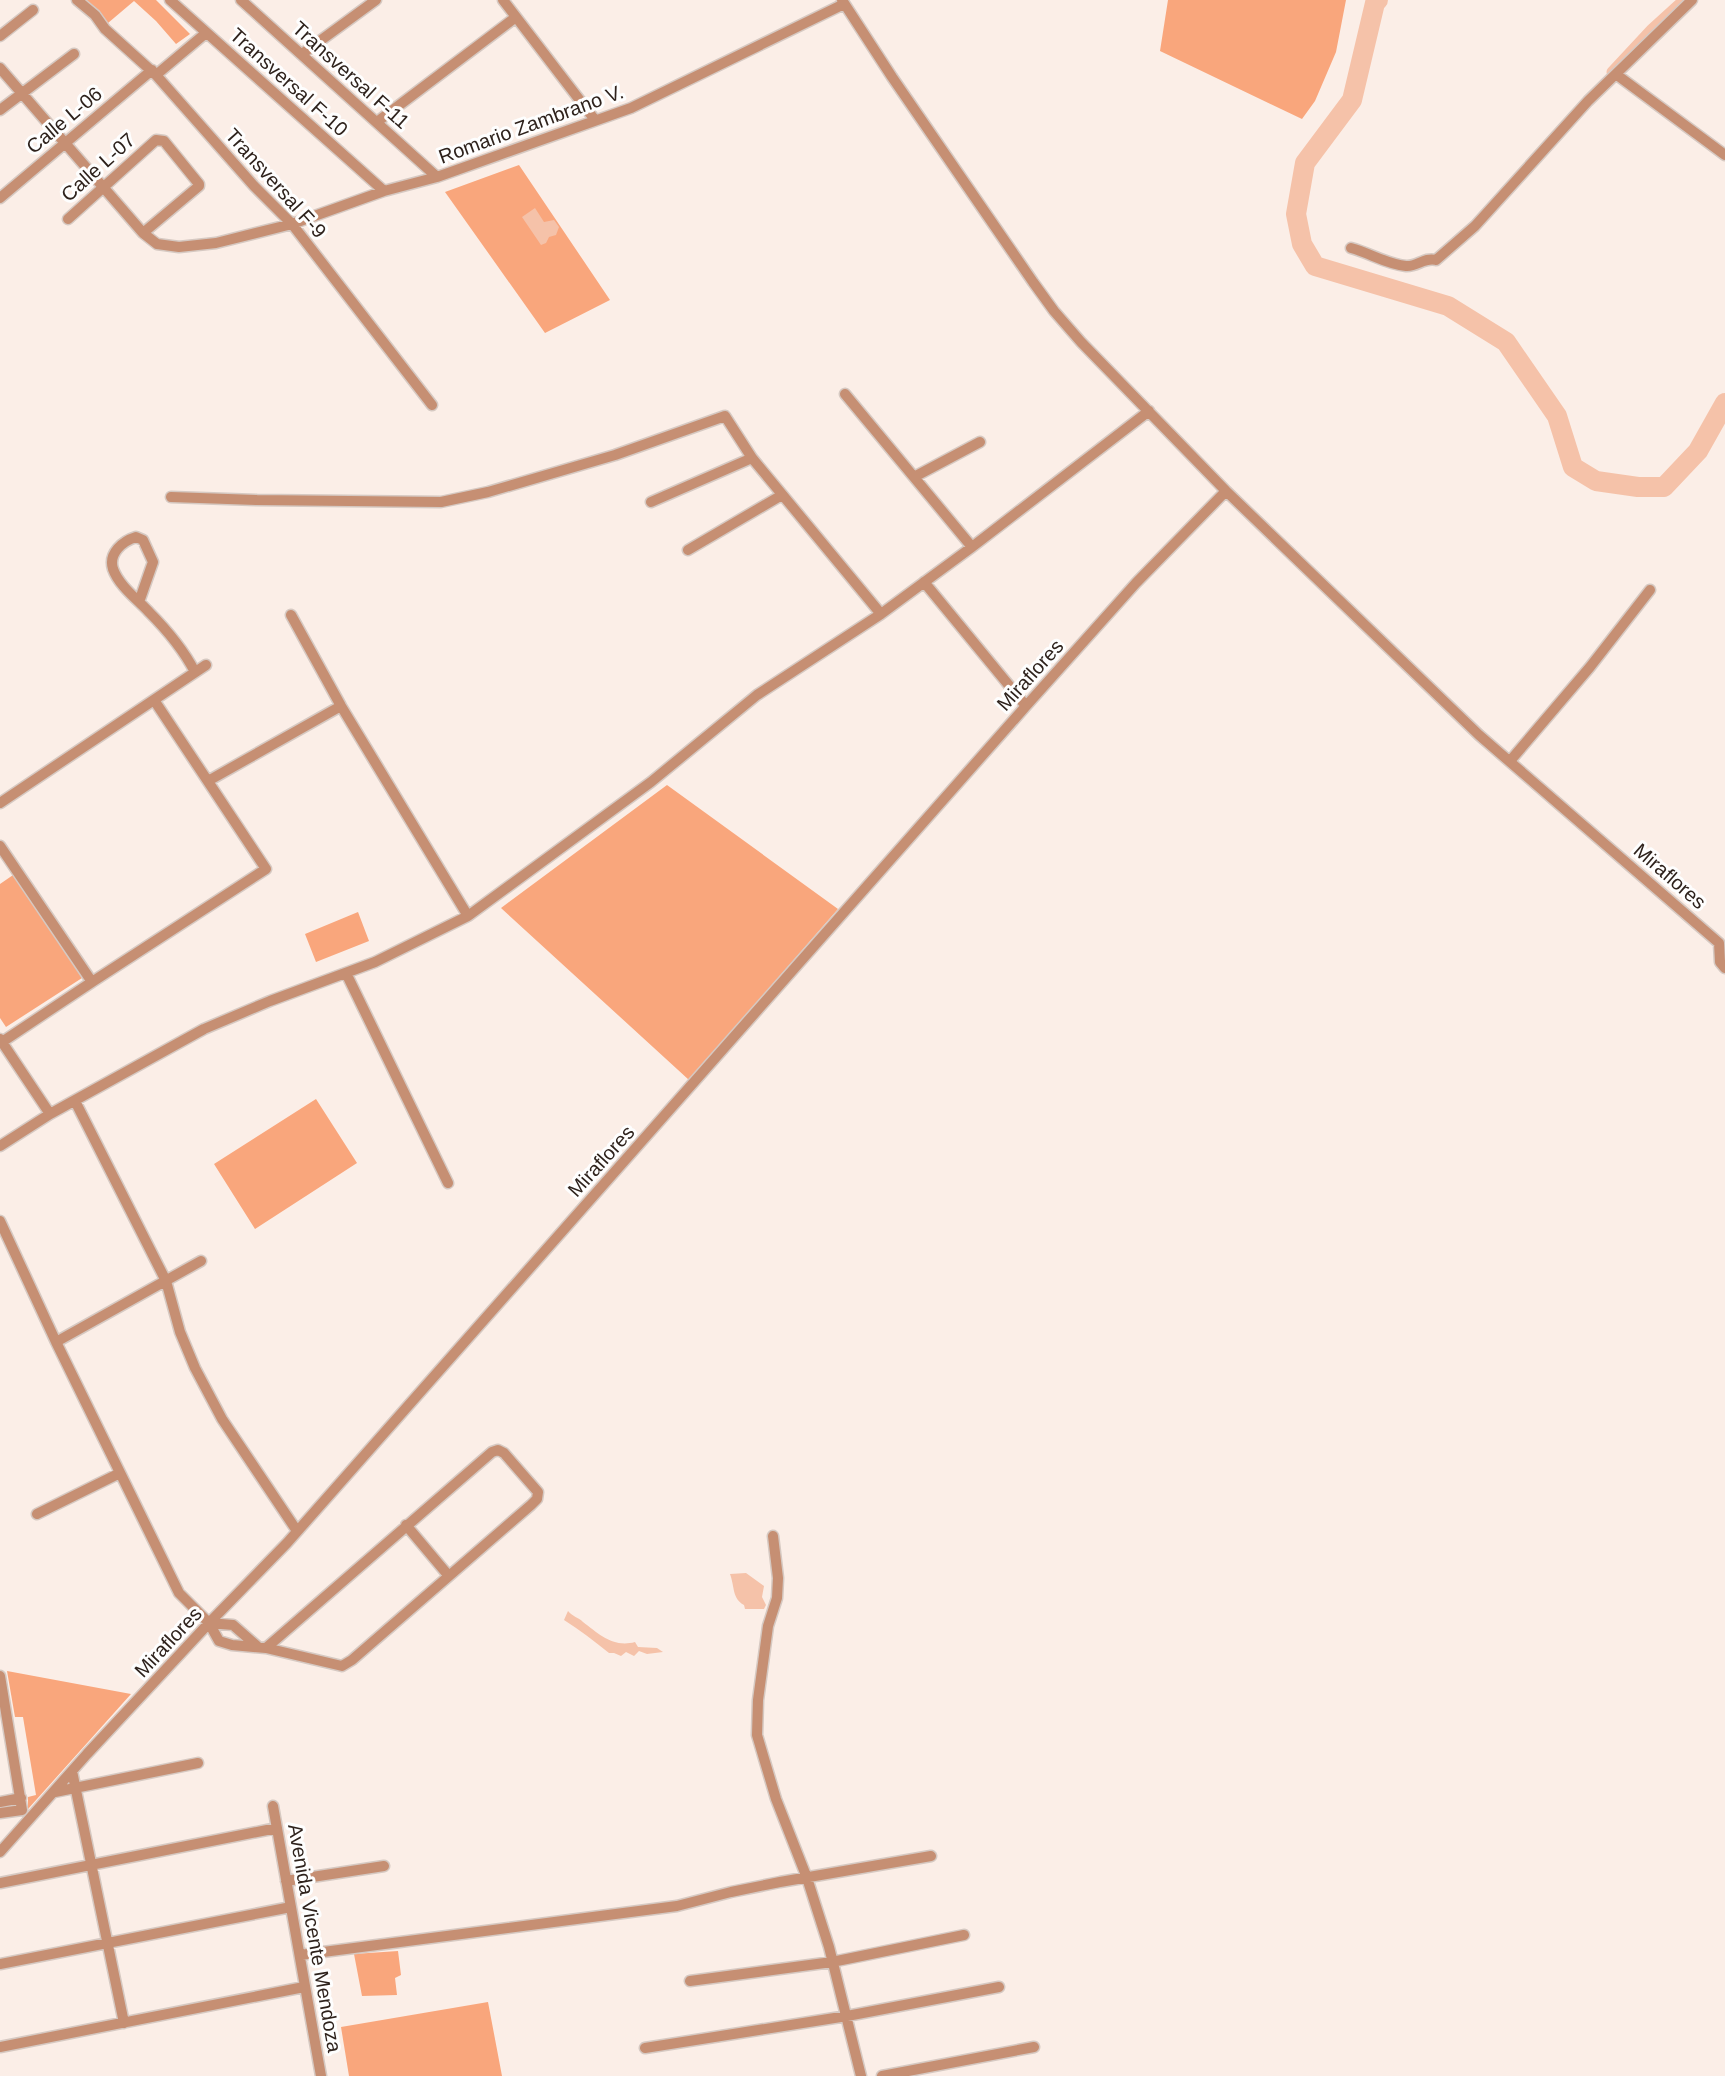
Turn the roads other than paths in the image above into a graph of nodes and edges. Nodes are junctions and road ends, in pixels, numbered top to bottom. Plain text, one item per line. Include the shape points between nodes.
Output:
1 (77, 0) edge
2 (170, 0) edge
3 (241, 0) edge
4 (376, 0) edge
5 (503, 0) edge
6 (1692, 0) edge
7 (843, 2) edge
8 (33, 10) dead end
9 (516, 17) junction
10 (206, 33) junction
11 (0, 36) edge
12 (74, 54) dead end
13 (302, 54) junction
14 (0, 68) edge
15 (154, 73) junction
16 (1617, 75) junction
17 (22, 93) junction
18 (0, 110) edge
19 (595, 120) junction
20 (377, 122) junction
21 (64, 143) junction
22 (1725, 155) edge
23 (437, 177) junction
24 (103, 189) junction
25 (384, 191) junction
26 (0, 198) edge
27 (68, 219) dead end
28 (292, 224) junction
29 (143, 233) junction
30 (1351, 248) dead end
31 (845, 394) dead end
32 (432, 405) dead end
33 (1149, 411) junction
34 (980, 442) dead end
35 (752, 458) junction
36 (914, 477) junction
37 (1226, 491) junction
38 (782, 495) junction
39 (171, 497) dead end
40 (651, 502) dead end
41 (972, 547) junction
42 (688, 550) dead end
43 (924, 582) junction
44 (1650, 590) dead end
45 (139, 602) junction
46 (881, 614) junction
47 (291, 615) dead end
48 (206, 665) dead end
49 (195, 672) junction
50 (154, 700) junction
51 (341, 706) junction
52 (1026, 706) junction
53 (1510, 761) junction
54 (208, 781) junction
55 (0, 803) edge
56 (0, 846) edge
57 (468, 916) junction
58 (1725, 968) edge
59 (346, 973) junction
60 (92, 982) junction
61 (1, 1040) edge
62 (75, 1101) junction
63 (50, 1114) junction
64 (0, 1146) edge
65 (448, 1183) dead end
66 (0, 1221) edge
67 (201, 1261) dead end
68 (166, 1281) junction
69 (56, 1342) junction
70 (120, 1473) junction
71 (37, 1514) dead end
72 (406, 1525) junction
73 (297, 1531) junction
74 (773, 1536) dead end
75 (448, 1575) junction
76 (209, 1623) junction
77 (261, 1647) junction
78 (0, 1676) edge
79 (5, 1733) edge
80 (198, 1763) dead end
81 (72, 1771) junction
82 (75, 1787) junction
83 (55, 1792) junction
84 (21, 1798) junction
85 (0, 1802) edge
86 (273, 1806) dead end
87 (0, 1813) edge
88 (277, 1828) junction
89 (0, 1852) edge
90 (931, 1856) dead end
91 (92, 1865) junction
92 (384, 1866) dead end
93 (807, 1878) junction
94 (286, 1881) junction
95 (0, 1883) edge
96 (291, 1907) junction
97 (964, 1935) dead end
98 (108, 1943) junction
99 (300, 1955) junction
100 (832, 1962) junction
101 (0, 1964) edge
102 (690, 1981) dead end
103 (304, 1987) junction
104 (999, 1987) dead end
105 (847, 2016) junction
106 (124, 2023) junction
107 (0, 2047) edge
108 (1034, 2047) dead end
109 (645, 2048) dead end
110 (321, 2076) edge
111 (861, 2076) edge
112 (882, 2076) edge

1 - 15 street, Transversal F-9
2 - 10 street, Transversal F-10
3 - 13 street, Transversal F-11
4 - 13 street
5 - 9 street
6 - 16 street
7 - 19 street, Romario Zambrano V. via 631,108
7 - 33 street, Miraflores via 1047,301
8 - 11 street
9 - 19 street
9 - 20 street
10 - 15 street, Calle L-06
10 - 25 street, Transversal F-10
12 - 17 street
13 - 20 street, Transversal F-11
14 - 17 street
15 - 21 street, Calle L-06
15 - 28 street, Transversal F-9
16 - 22 street
16 - 30 street via 1475,226 1436,260 1410,266 1387,263
17 - 18 street
17 - 21 street
19 - 23 street, Romario Zambrano V.
20 - 23 street, Transversal F-11
21 - 24 street
21 - 26 street, Calle L-06
23 - 25 street, Romario Zambrano V.
24 - 27 street, Calle L-07
24 - 29 street
24 - 29 street, Calle L-07 via 156,140 164,141 199,186
25 - 28 street, Romario Zambrano V.
28 - 29 street, Romario Zambrano V. via 179,247 157,244
28 - 32 street, Transversal F-9
31 - 36 street
33 - 37 street, Miraflores
33 - 41 street
34 - 36 street
35 - 38 street
35 - 39 street via 725,416 615,455 441,502
35 - 40 street
36 - 41 street
37 - 52 street, Miraflores
37 - 53 street, Miraflores
38 - 42 street
38 - 46 street
41 - 43 street
43 - 46 street
43 - 52 street
44 - 53 street
45 - 45 street via 113,568 118,547 132,537 143,540 153,562
45 - 49 street via 175,640
46 - 57 street via 757,695 651,782
47 - 51 street
48 - 49 street
49 - 50 street
50 - 54 street
50 - 55 street
51 - 54 street
51 - 57 street
52 - 73 street, Miraflores
53 - 58 street, Miraflores via 1719,943
54 - 60 street via 266,869
56 - 60 street
57 - 59 street
59 - 62 street via 216,1024
59 - 65 street
60 - 61 street
61 - 63 street
62 - 63 street
62 - 68 street
63 - 64 street
66 - 69 street
67 - 68 street
68 - 69 street
68 - 73 street via 195,1368 222,1419
69 - 70 street
70 - 71 street
70 - 76 street via 179,1593
72 - 75 street
72 - 75 street via 498,1450 538,1492 537,1499
72 - 77 street
73 - 76 street, Miraflores
74 - 93 street via 777,1598 768,1626 757,1735
75 - 77 street via 342,1666
76 - 77 street via 233,1625
76 - 77 street via 219,1641
76 - 81 street, Miraflores
78 - 79 street
79 - 84 street
80 - 82 street
81 - 82 street
81 - 83 street, Miraflores
82 - 83 street
82 - 91 street
83 - 89 street, Miraflores
84 - 85 street
84 - 87 street via 22,1810
86 - 88 street, Avenida Vicente Mendoza
88 - 91 street
88 - 94 street, Avenida Vicente Mendoza
90 - 93 street
91 - 95 street
91 - 98 street
92 - 94 street
93 - 99 street via 677,1906
93 - 100 street
94 - 96 street, Avenida Vicente Mendoza
96 - 98 street
96 - 99 street, Avenida Vicente Mendoza
97 - 100 street
98 - 101 street
98 - 106 street
99 - 103 street, Avenida Vicente Mendoza
100 - 102 street
100 - 105 street
103 - 106 street
103 - 110 street, Avenida Vicente Mendoza
104 - 105 street
105 - 109 street
105 - 111 street
106 - 107 street
108 - 112 street

